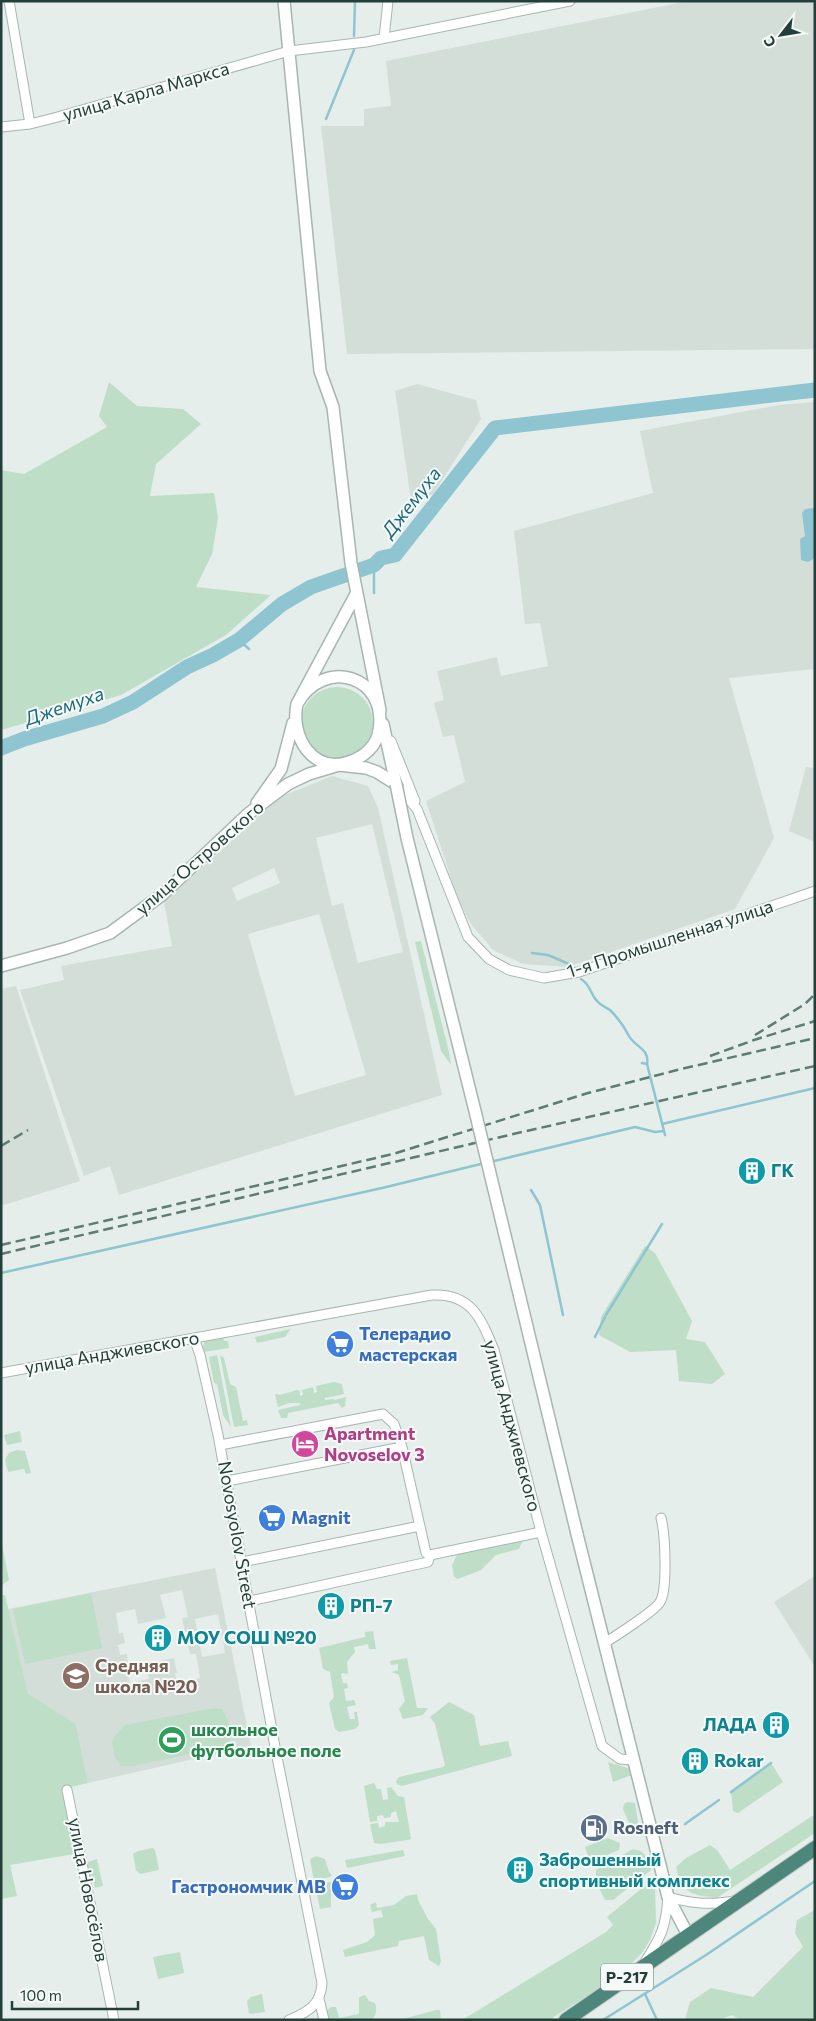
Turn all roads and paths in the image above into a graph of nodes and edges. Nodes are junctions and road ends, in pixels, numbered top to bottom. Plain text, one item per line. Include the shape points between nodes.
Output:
1 (9, 1) edge
2 (284, 1) edge
3 (388, 1) edge
4 (563, 2) edge
5 (384, 38) junction
6 (289, 51) junction
7 (30, 124) junction
8 (1, 127) edge
9 (355, 592) junction
10 (296, 708) junction
11 (381, 713) junction
12 (339, 765) junction
13 (396, 784) junction
14 (418, 808) junction
15 (248, 814) junction
16 (815, 891) edge
17 (1, 966) edge
18 (194, 1338) junction
19 (1, 1373) edge
20 (220, 1445) junction
21 (402, 1447) junction
22 (227, 1481) junction
23 (661, 1518) dead end
24 (420, 1526) junction
25 (541, 1532) junction
26 (430, 1556) junction
27 (242, 1562) junction
28 (250, 1601) junction
29 (604, 1643) junction
30 (632, 1760) junction
31 (67, 1790) dead end
32 (815, 1848) edge
33 (668, 1897) junction
34 (738, 1901) junction
35 (688, 1935) junction
36 (644, 1965) junction
37 (319, 1999) junction
38 (114, 2020) edge
39 (289, 2020) edge
40 (324, 2020) edge
41 (566, 2020) edge
42 (580, 2020) edge

1 - 7 street
2 - 6 street
3 - 5 street
4 - 5 street, улица Карла Маркса
5 - 6 street, улица Карла Маркса
6 - 7 street, улица Карла Маркса
6 - 9 street via 320,371 333,407
7 - 8 street, улица Карла Маркса
9 - 10 street
9 - 11 street
10 - 11 street via 313,684 337,676 361,683 374,695
10 - 12 street via 296,729 302,745 315,757
10 - 15 street via 281,768
11 - 12 street via 379,736 370,750 356,760
11 - 13 street
11 - 14 street
12 - 13 street, улица Островского via 366,768
12 - 15 street, улица Островского via 288,784
13 - 14 street, 1-я Промышленная улица
13 - 29 street, bridge
14 - 16 street, 1-я Промышленная улица via 468,937 488,959 509,970 538,977 579,972
15 - 17 street, улица Островского via 163,894 110,932
18 - 19 street, улица Анджиевского
18 - 20 street, Novosyolov Street
18 - 25 street, улица Анджиевского via 432,1295 446,1294 458,1298 476,1314 494,1350
20 - 21 street via 383,1414 394,1424
20 - 22 street, Novosyolov Street
21 - 22 street
21 - 24 street
22 - 27 street, Novosyolov Street
23 - 29 street via 665,1531 664,1589 660,1603
24 - 26 street via 426,1553
24 - 27 street
25 - 26 street
25 - 30 street, улица Анджиевского via 602,1746 620,1758
26 - 28 street via 428,1562
27 - 28 street, Novosyolov Street
28 - 37 street, Novosyolov Street via 322,1983
29 - 30 street
30 - 33 street
31 - 38 street, улица Новосёлов
32 - 34 highway, Р-217
33 - 34 street via 711,1904
33 - 35 street
33 - 36 street via 661,1938
34 - 35 highway, Р-217
35 - 36 highway, Р-217
35 - 42 highway, Р-217 via 686,1944
36 - 41 highway, Р-217
37 - 39 street via 311,2008
37 - 40 street, Novosyolov Street

